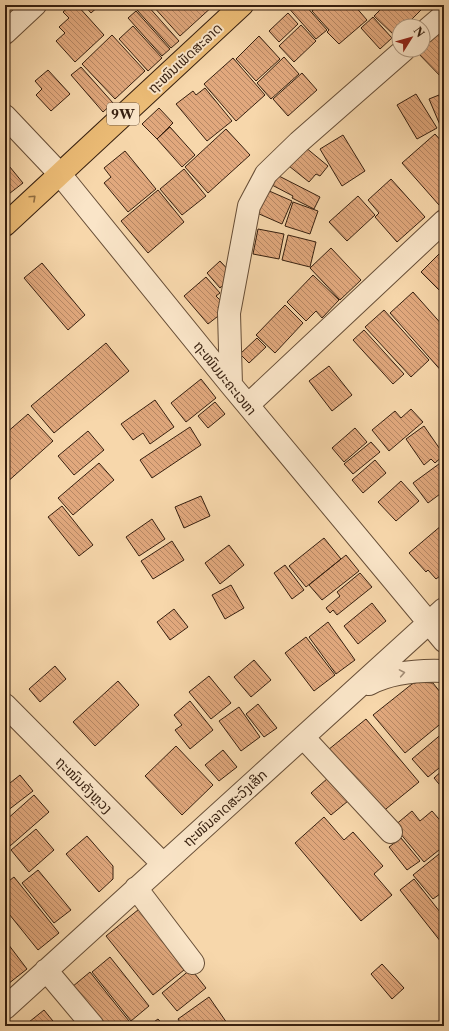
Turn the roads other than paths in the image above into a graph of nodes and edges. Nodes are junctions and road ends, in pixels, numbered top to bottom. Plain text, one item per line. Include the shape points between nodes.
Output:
1 (35, 5) edge
2 (242, 5) edge
3 (444, 15) edge
4 (431, 26) edge
5 (5, 33) edge
6 (395, 58) edge
7 (5, 116) edge
8 (59, 173) junction
9 (5, 225) edge
10 (440, 232) edge
11 (231, 385) junction
12 (248, 405) junction
13 (436, 616) edge
14 (444, 641) edge
15 (444, 671) edge
16 (354, 692) junction
17 (5, 705) edge
18 (303, 737) junction
19 (391, 832) dead end
20 (163, 864) junction
21 (136, 888) junction
22 (193, 963) dead end
23 (46, 970) junction
24 (5, 1008) edge
25 (93, 1026) edge

1 - 5 street
2 - 8 main road, ຖະໜົນເພັດສະລາດ / 9W
3 - 4 street
6 - 11 street via 298,142 266,174 252,199 229,313
7 - 8 street, ຖະໜົນມະຄະເວຫາ
9 -> 8 main road, ຖະໜົນເພັດສະລາດ / 9W
8 - 11 street, ຖະໜົນມະຄະເວຫາ
10 - 12 street
11 - 12 street, ຖະໜົນມະຄະເວຫາ
12 - 13 street, ຖະໜົນມະຄະເວຫາ
13 - 14 street, ຖະໜົນມະຄະເວຫາ
13 - 16 street, ຖະໜົນລາດສະວົງເສິກ
16 -> 15 street via 376,680 395,674
16 - 18 street, ຖະໜົນລາດສະວົງເສິກ
17 - 20 street, ຖະໜົນຄັງຫຼວງ
18 - 19 street
18 - 20 street, ຖະໜົນລາດສະວົງເສິກ
20 - 21 street, ຖະໜົນລາດສະວົງເສິກ
21 - 22 street
21 - 23 street, ຖະໜົນລາດສະວົງເສິກ
23 - 24 street, ຖະໜົນລາດສະວົງເສິກ
23 - 25 street

